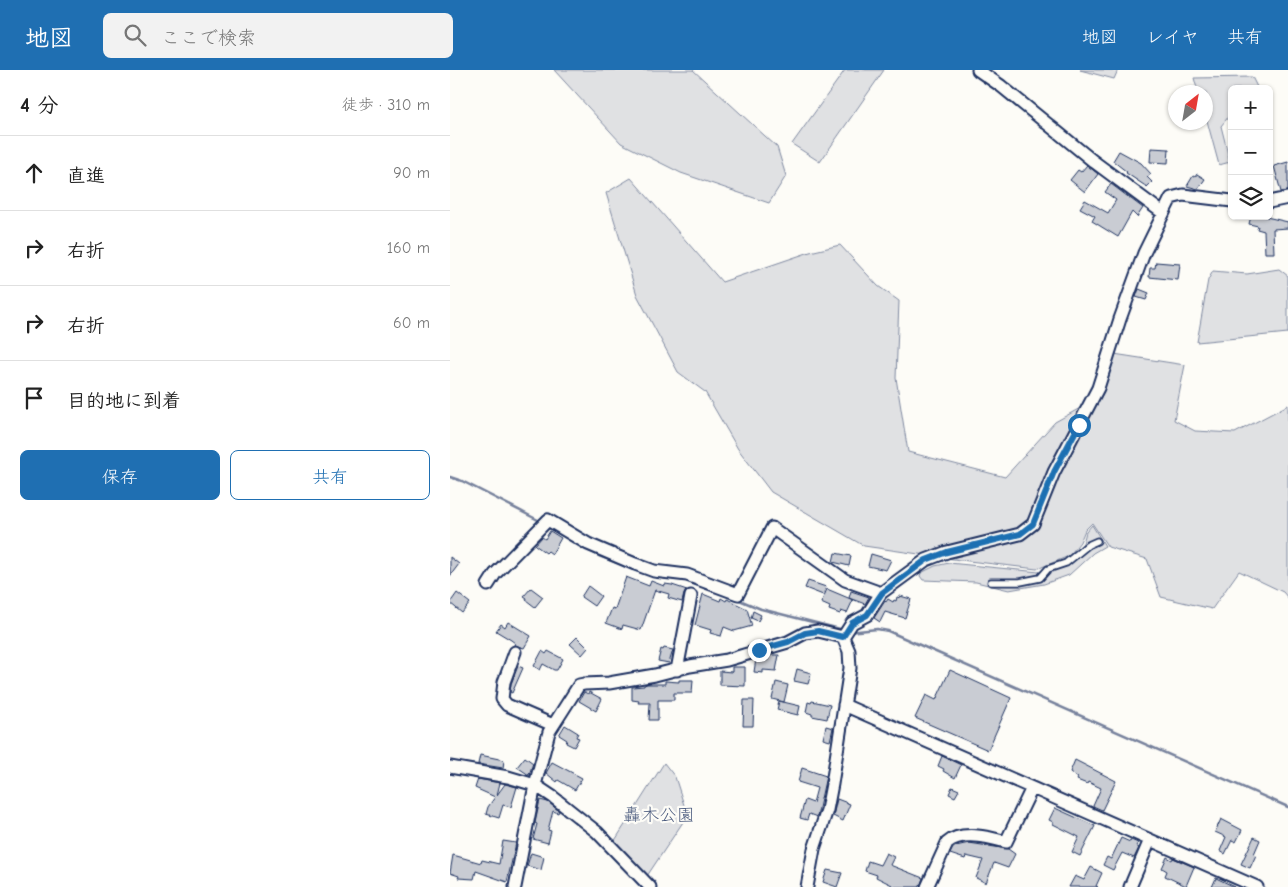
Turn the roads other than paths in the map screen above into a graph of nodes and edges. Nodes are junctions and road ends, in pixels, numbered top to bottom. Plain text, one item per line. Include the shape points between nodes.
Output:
1 (978, 70) edge
2 (1288, 198) edge
3 (1228, 201) edge
4 (1273, 201) edge
5 (1163, 214) junction
6 (1096, 541) dead end
7 (991, 582) dead end
8 (488, 585) dead end
9 (882, 593) junction
10 (691, 596) dead end
11 (843, 637) junction
12 (514, 652) dead end
13 (677, 670) junction
14 (844, 705) junction
15 (553, 725) junction
16 (450, 767) edge
17 (535, 785) junction
18 (1032, 788) junction
19 (1150, 840) junction
20 (515, 887) edge
21 (650, 887) edge
22 (807, 887) edge
23 (927, 887) edge
24 (1130, 887) edge
25 (1257, 887) edge

1 - 5 street
2 - 4 street
3 - 5 street via 1183,196 1171,198
5 - 9 street via 1144,253 1098,388 1054,472 1033,524 1020,534 926,560
6 - 7 lane via 1066,563 1048,569 1040,578
8 - 9 street via 548,520 588,544 626,561 654,571 687,574 738,594 772,528 846,580
9 - 11 street via 867,615 852,623
10 - 13 street
11 - 13 street via 818,631 805,633 788,642 727,660
11 - 14 street via 849,651 850,668
12 - 15 street via 502,699 507,705
13 - 15 street via 579,685
14 - 18 street
14 - 22 street via 827,810 814,850
15 - 17 street
16 - 17 street
17 - 20 street
17 - 21 street via 597,832
18 - 19 street
18 - 23 street via 1006,842 984,835 953,838 947,843
19 - 24 street
19 - 25 street

